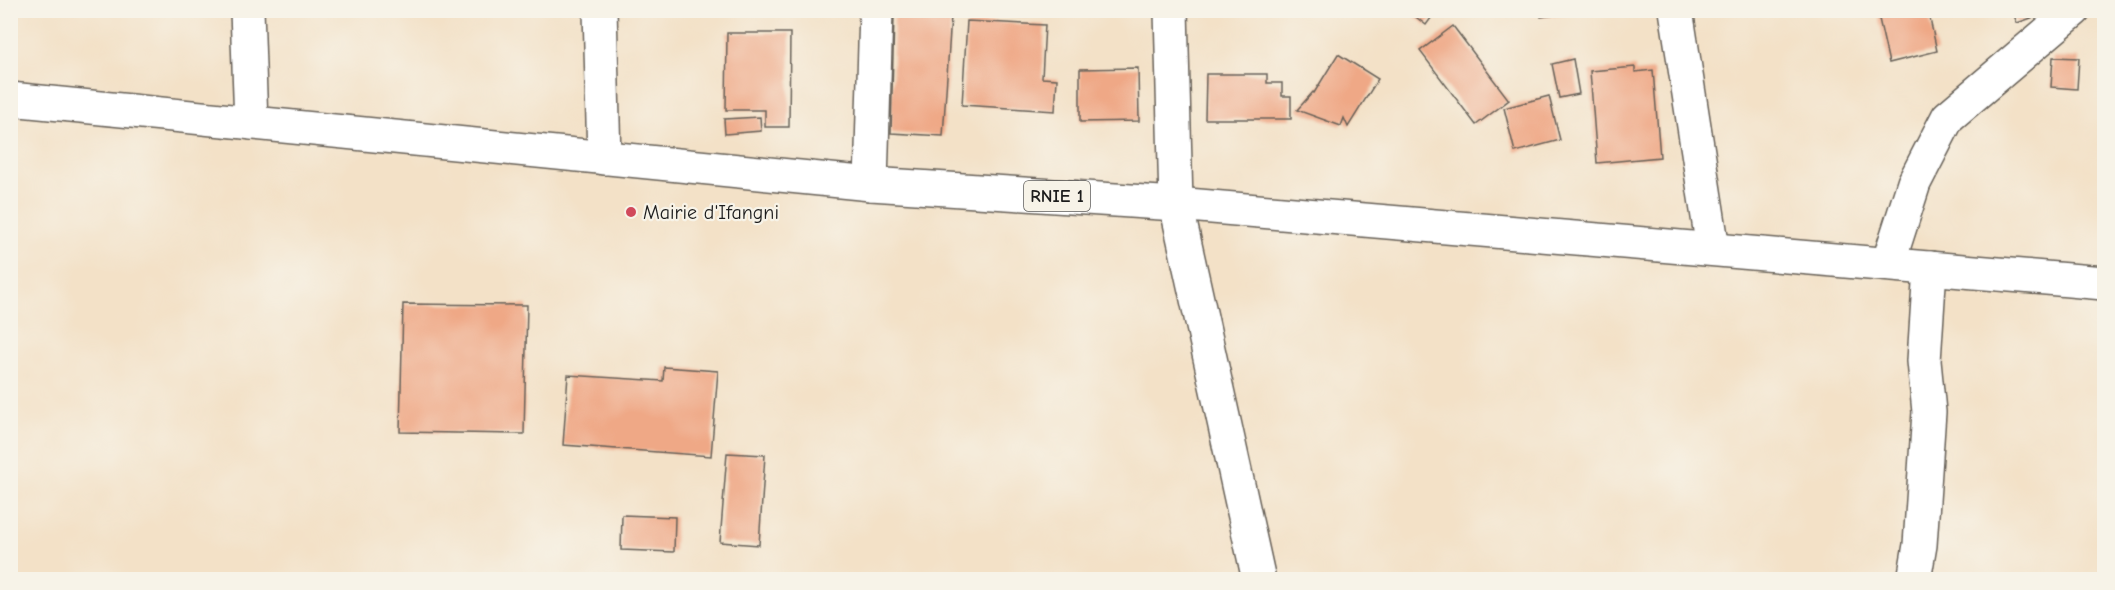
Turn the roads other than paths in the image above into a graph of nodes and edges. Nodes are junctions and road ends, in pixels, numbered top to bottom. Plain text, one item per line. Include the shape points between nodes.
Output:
1 (247, 10) edge
2 (600, 10) edge
3 (876, 10) edge
4 (1171, 10) edge
5 (1677, 10) edge
6 (2074, 10) edge
7 (10, 99) edge
8 (251, 123) junction
9 (604, 158) junction
10 (871, 184) junction
11 (1176, 204) junction
12 (1713, 249) junction
13 (1888, 264) junction
14 (1930, 268) junction
15 (2104, 283) edge
16 (1259, 579) edge
17 (1914, 579) edge

1 - 8 main road
2 - 9 main road
3 - 10 main road
4 - 11 main road
5 - 12 main road
6 - 13 main road via 1948,117 1914,183
7 - 8 main road, RNIE 1
8 - 9 main road, RNIE 1
9 - 10 main road, RNIE 1
10 - 11 main road, RNIE 1
11 - 12 main road, RNIE 1
11 - 16 main road
12 - 13 main road, RNIE 1
13 - 14 main road, RNIE 1
14 - 15 main road, RNIE 1
14 - 17 main road via 1924,361 1929,412

